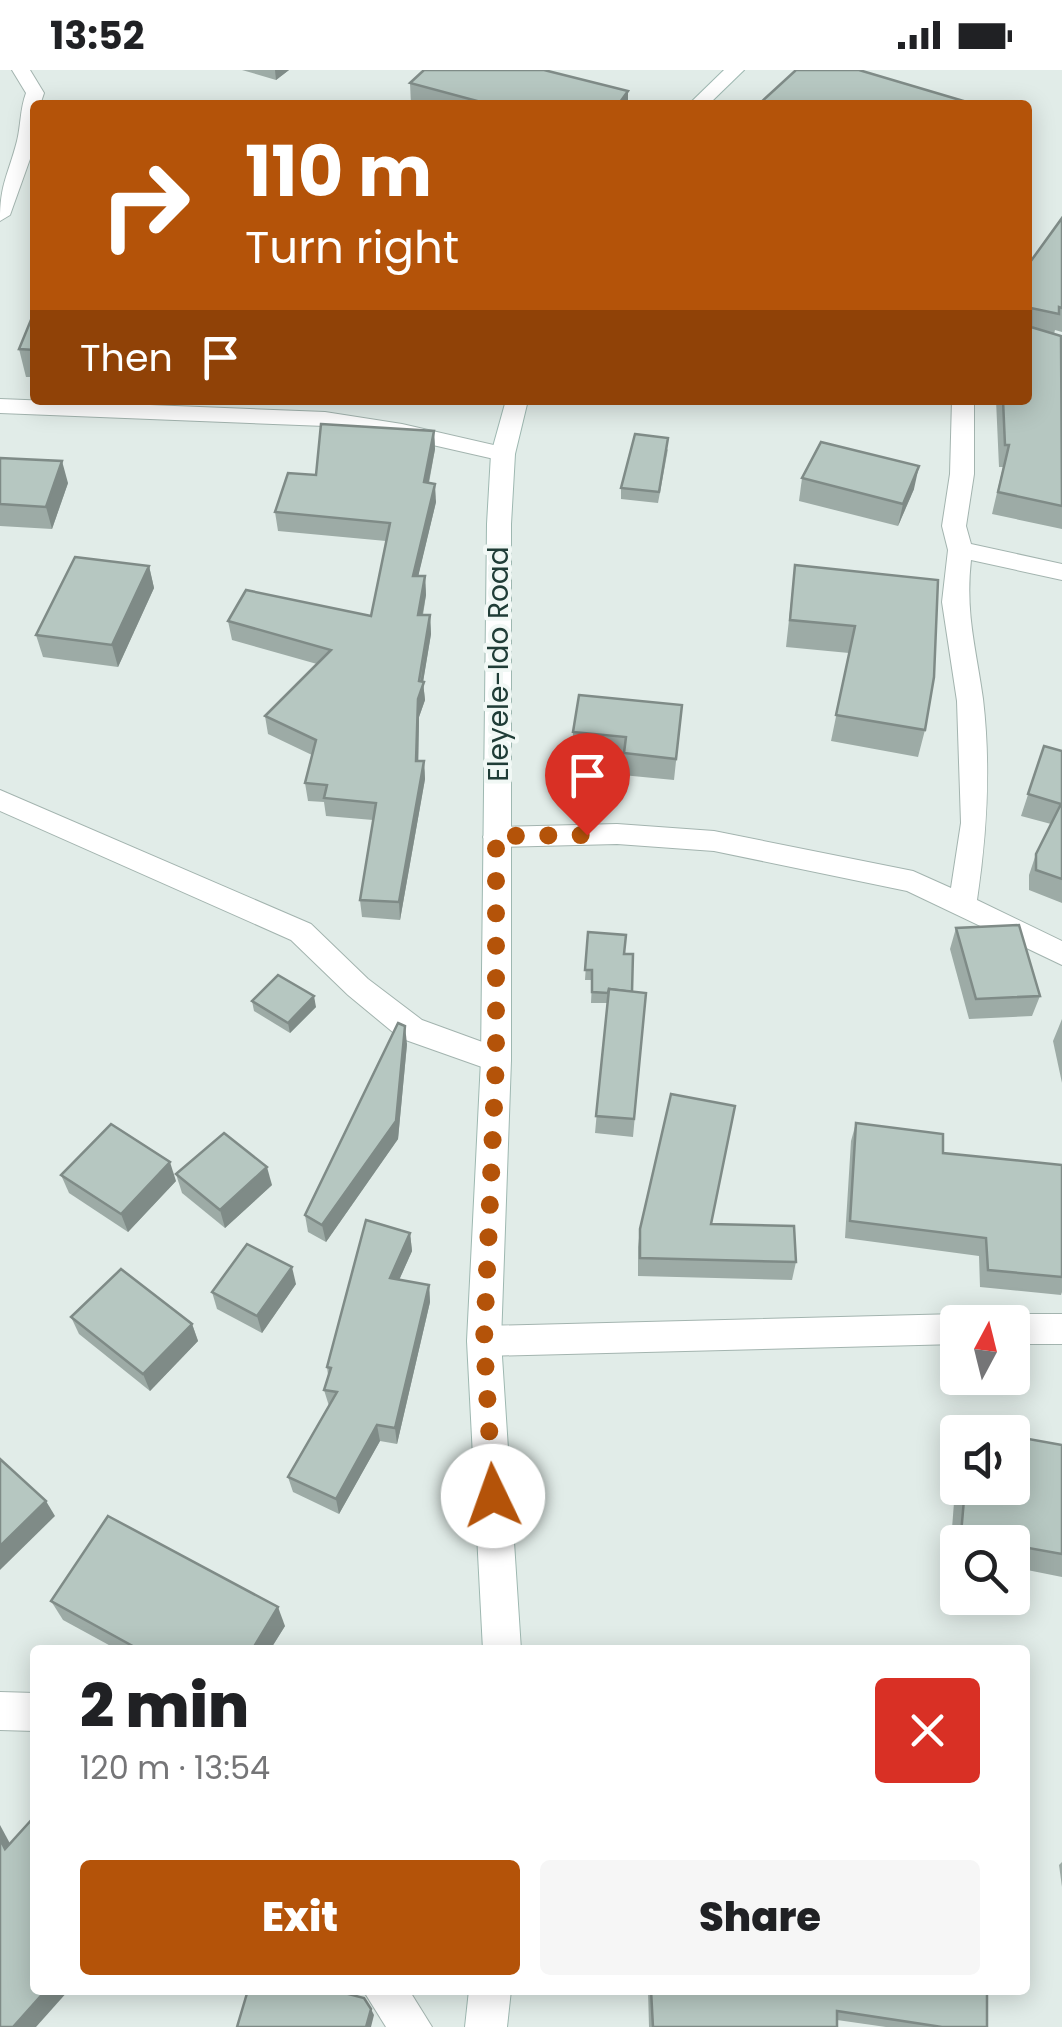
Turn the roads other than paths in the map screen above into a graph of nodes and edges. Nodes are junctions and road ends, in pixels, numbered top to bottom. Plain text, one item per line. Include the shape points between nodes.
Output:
1 (22, 70) edge
2 (735, 70) edge
3 (32, 100) edge
4 (702, 100) edge
5 (30, 106) edge
6 (0, 215) edge
7 (515, 405) edge
8 (962, 405) edge
9 (0, 406) edge
10 (503, 454) junction
11 (960, 550) junction
12 (1062, 572) edge
13 (0, 800) edge
14 (496, 836) junction
15 (962, 907) junction
16 (1062, 954) edge
17 (496, 1060) junction
18 (940, 1329) edge
19 (1030, 1329) edge
20 (1062, 1330) edge
21 (484, 1341) junction
22 (502, 1645) edge
23 (0, 1711) edge
24 (30, 1712) edge
25 (388, 1995) edge
26 (489, 1995) edge
27 (412, 2027) edge
28 (486, 2027) edge

1 - 3 street via 35,92
2 - 4 street
5 - 6 street via 28,138
7 - 10 street, Eleyele-Ido Road
8 - 11 street via 954,526
9 - 10 street via 302,417
10 - 14 street, Eleyele-Ido Road
11 - 12 street
11 - 15 street via 954,602 970,701 974,823
13 - 17 street via 301,932 411,1029
14 - 15 street via 714,841 913,882
14 - 17 street, Eleyele-Ido Road
15 - 16 street
17 - 21 street, Eleyele-Ido Road
18 - 21 street
19 - 20 street
21 - 22 street, Eleyele-Ido Road
23 - 24 street
25 - 27 street
26 - 28 street

